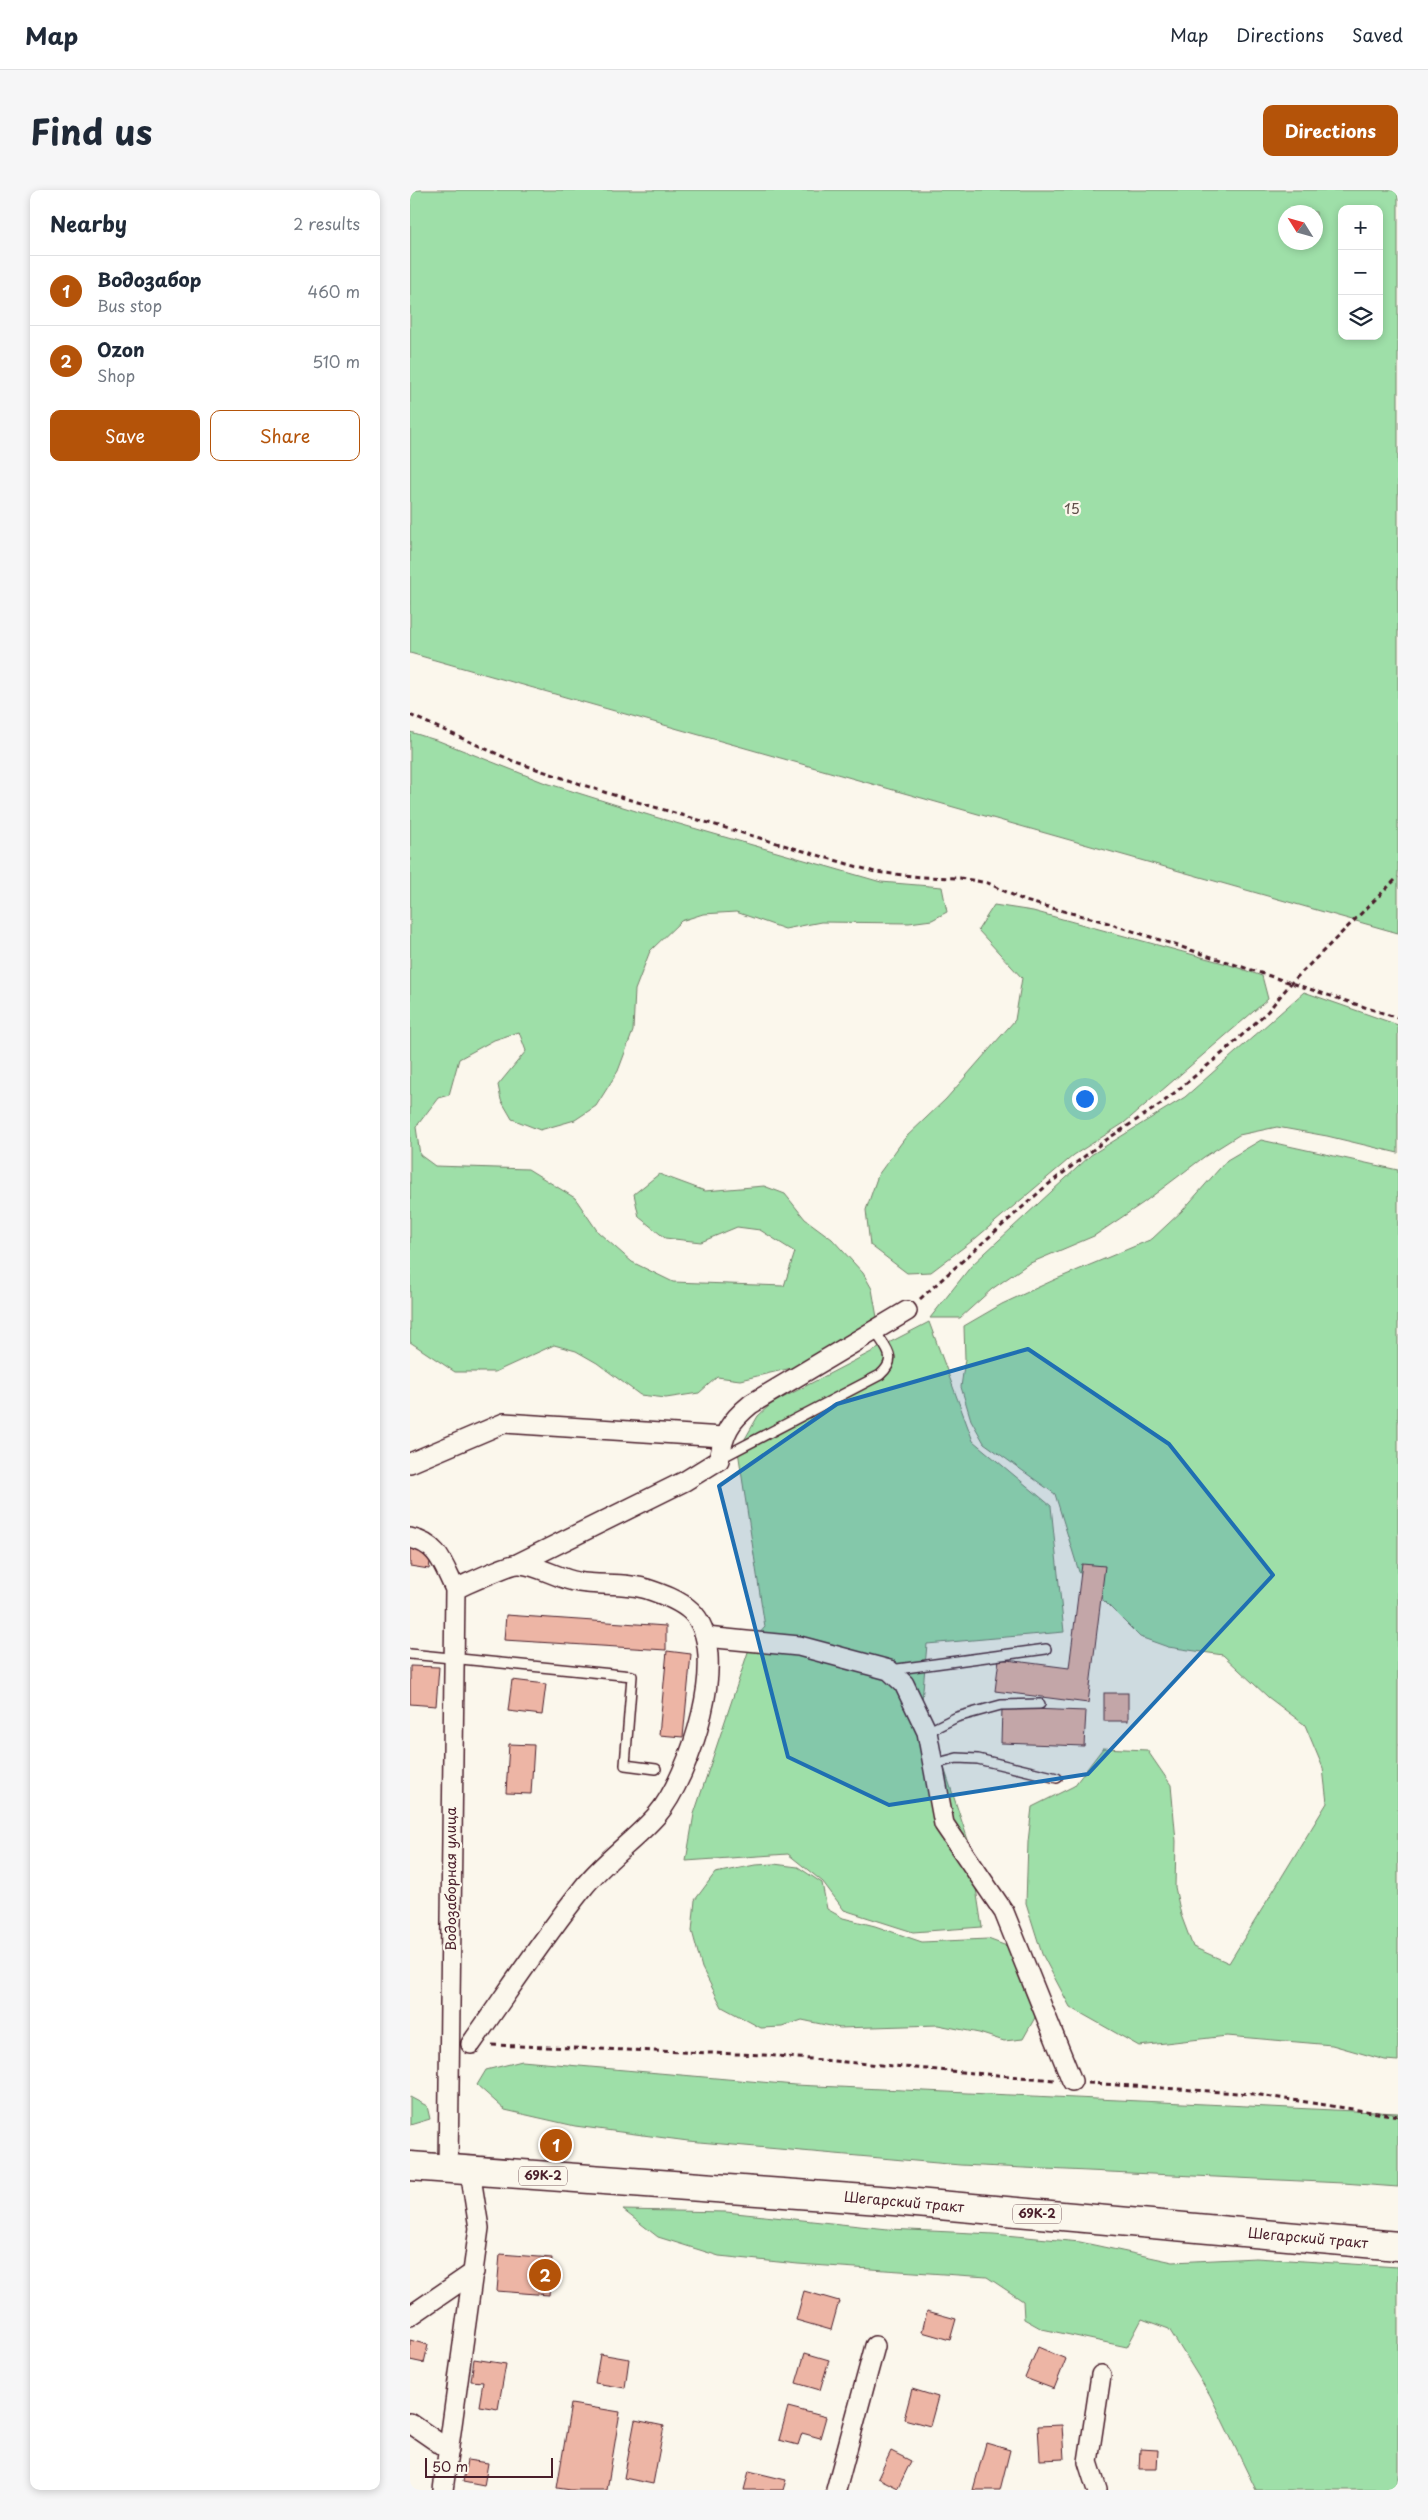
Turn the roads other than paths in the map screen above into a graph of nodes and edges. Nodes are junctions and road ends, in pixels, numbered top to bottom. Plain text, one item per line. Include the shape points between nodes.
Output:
1 (907, 1311) road end
2 (875, 1331) junction
3 (723, 1437) junction
4 (719, 1460) junction
5 (410, 1463) edge
6 (410, 1538) edge
7 (519, 1564) junction
8 (455, 1589) junction
9 (706, 1637) junction
10 (1046, 1649) dead end
11 (410, 1654) edge
12 (453, 1657) junction
13 (889, 1670) junction
14 (1040, 1704) dead end
15 (927, 1732) junction
16 (934, 1764) junction
17 (656, 1769) dead end
18 (1057, 1778) dead end
19 (471, 2044) road end
20 (1072, 2082) road end
21 (410, 2166) edge
22 (459, 2170) junction
23 (1398, 2246) edge
24 (474, 2272) junction
25 (410, 2316) edge
26 (875, 2346) dead end
27 (1101, 2375) dead end
28 (410, 2423) edge
29 (449, 2450) junction
30 (443, 2490) edge
31 (836, 2490) edge
32 (1097, 2490) edge

1 - 2 street
2 - 3 street via 750,1404 734,1418
2 - 4 lane via 891,1361 880,1375
3 - 4 street
3 - 5 street via 504,1423
4 - 7 street
6 - 8 street via 422,1540 436,1550
7 - 8 street
7 - 9 street via 577,1582 641,1587 670,1597 692,1612
8 - 12 street, Водозаборная улица
9 - 13 street via 799,1646
9 - 19 street via 709,1674 702,1712 684,1769 672,1792 657,1815 584,1886
10 - 13 lane
11 - 12 lane
12 - 17 lane via 632,1676 625,1765
12 - 22 street, Водозаборная улица
13 - 15 street via 904,1684
14 - 15 lane via 1002,1705 957,1717
15 - 16 street
16 - 18 lane via 957,1758 978,1759
16 - 20 street via 944,1824 1004,1912
21 - 22 main road, Шегарский тракт / 69К-2
22 - 23 main road, Шегарский тракт / 69К-2 via 894,2201
22 - 24 street, Водозаборная улица via 479,2228
24 - 25 street
24 - 29 street, Водозаборная улица
26 - 31 street
27 - 32 street via 1088,2462
28 - 29 street
29 - 30 street, Водозаборная улица

